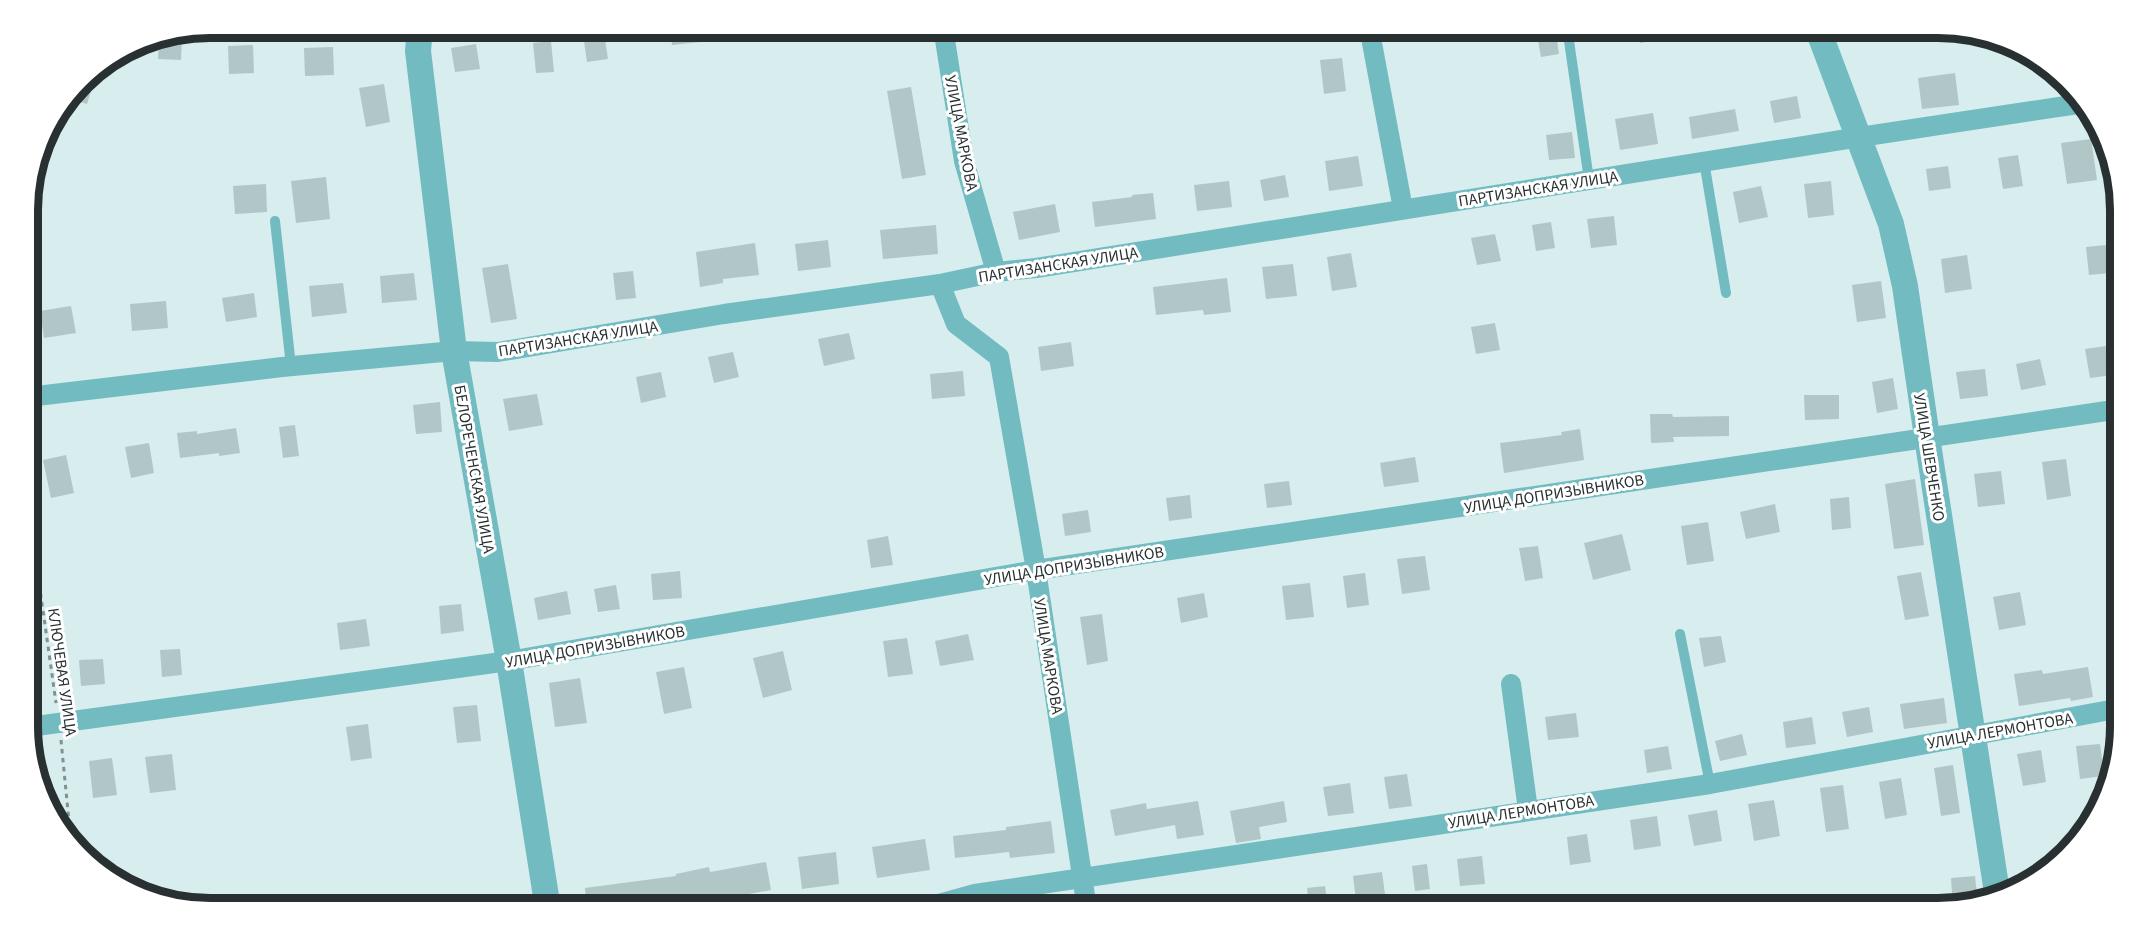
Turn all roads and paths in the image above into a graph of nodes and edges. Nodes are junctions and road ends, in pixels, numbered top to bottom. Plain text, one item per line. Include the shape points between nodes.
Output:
1 (419, 38) edge
2 (945, 38) edge
3 (1371, 38) edge
4 (1569, 38) edge
5 (1821, 38) edge
6 (2075, 105) edge
7 (1860, 137) junction
8 (1704, 161) junction
9 (1589, 180) junction
10 (1403, 209) junction
11 (275, 221) dead end
12 (996, 272) junction
13 (940, 284) junction
14 (1726, 293) dead end
15 (454, 351) junction
16 (291, 366) junction
17 (38, 396) edge
18 (2110, 411) edge
19 (1927, 437) junction
20 (1036, 570) junction
21 (38, 575) edge
22 (1680, 634) dead end
23 (509, 661) junction
24 (1511, 684) dead end
25 (2110, 710) edge
26 (59, 723) junction
27 (38, 726) edge
28 (1974, 735) junction
29 (1710, 784) junction
30 (1528, 810) junction
31 (69, 825) edge
32 (1083, 879) junction
33 (1996, 888) edge
34 (546, 898) edge
35 (961, 898) edge
36 (1086, 898) edge

1 - 15 street, БЕЛОРЕЧЕНСКАЯ УЛИЦА
2 - 12 street, УЛИЦА МАРКОВА via 964,161
3 - 10 street
4 - 9 lane
5 - 7 street, УЛИЦА ШЕВЧЕНКО
6 - 7 street, ПАРТИЗАНСКАЯ УЛИЦА
7 - 8 street, ПАРТИЗАНСКАЯ УЛИЦА
7 - 19 street, УЛИЦА ШЕВЧЕНКО via 1891,224 1905,286
8 - 9 street, ПАРТИЗАНСКАЯ УЛИЦА
8 - 14 lane
9 - 10 street, ПАРТИЗАНСКАЯ УЛИЦА
10 - 12 street, ПАРТИЗАНСКАЯ УЛИЦА
11 - 16 lane
12 - 13 street, ПАРТИЗАНСКАЯ УЛИЦА
13 - 15 street, ПАРТИЗАНСКАЯ УЛИЦА via 724,314 498,352
13 - 20 street, УЛИЦА МАРКОВА via 956,324 999,357
15 - 16 street, ПАРТИЗАНСКАЯ УЛИЦА
15 - 23 street, БЕЛОРЕЧЕНСКАЯ УЛИЦА
16 - 17 street, ПАРТИЗАНСКАЯ УЛИЦА
18 - 19 street, УЛИЦА ДОПРИЗЫВНИКОВ
19 - 20 street, УЛИЦА ДОПРИЗЫВНИКОВ
19 - 28 street, УЛИЦА ШЕВЧЕНКО
20 - 23 street, УЛИЦА ДОПРИЗЫВНИКОВ
20 - 32 street, УЛИЦА МАРКОВА
21 - 26 path, КЛЮЧЕВАЯ УЛИЦА
22 - 29 lane
23 - 26 street, УЛИЦА ДОПРИЗЫВНИКОВ
23 - 34 street, БЕЛОРЕЧЕНСКАЯ УЛИЦА
24 - 30 street
25 - 28 street, УЛИЦА ЛЕРМОНТОВА
26 - 27 street, УЛИЦА ДОПРИЗЫВНИКОВ
26 - 31 path, КЛЮЧЕВАЯ УЛИЦА
28 - 29 street, УЛИЦА ЛЕРМОНТОВА
28 - 33 street, УЛИЦА ШЕВЧЕНКО
29 - 30 street, УЛИЦА ЛЕРМОНТОВА
30 - 32 street, УЛИЦА ЛЕРМОНТОВА
32 - 35 street, УЛИЦА ЛЕРМОНТОВА
32 - 36 street, УЛИЦА МАРКОВА

